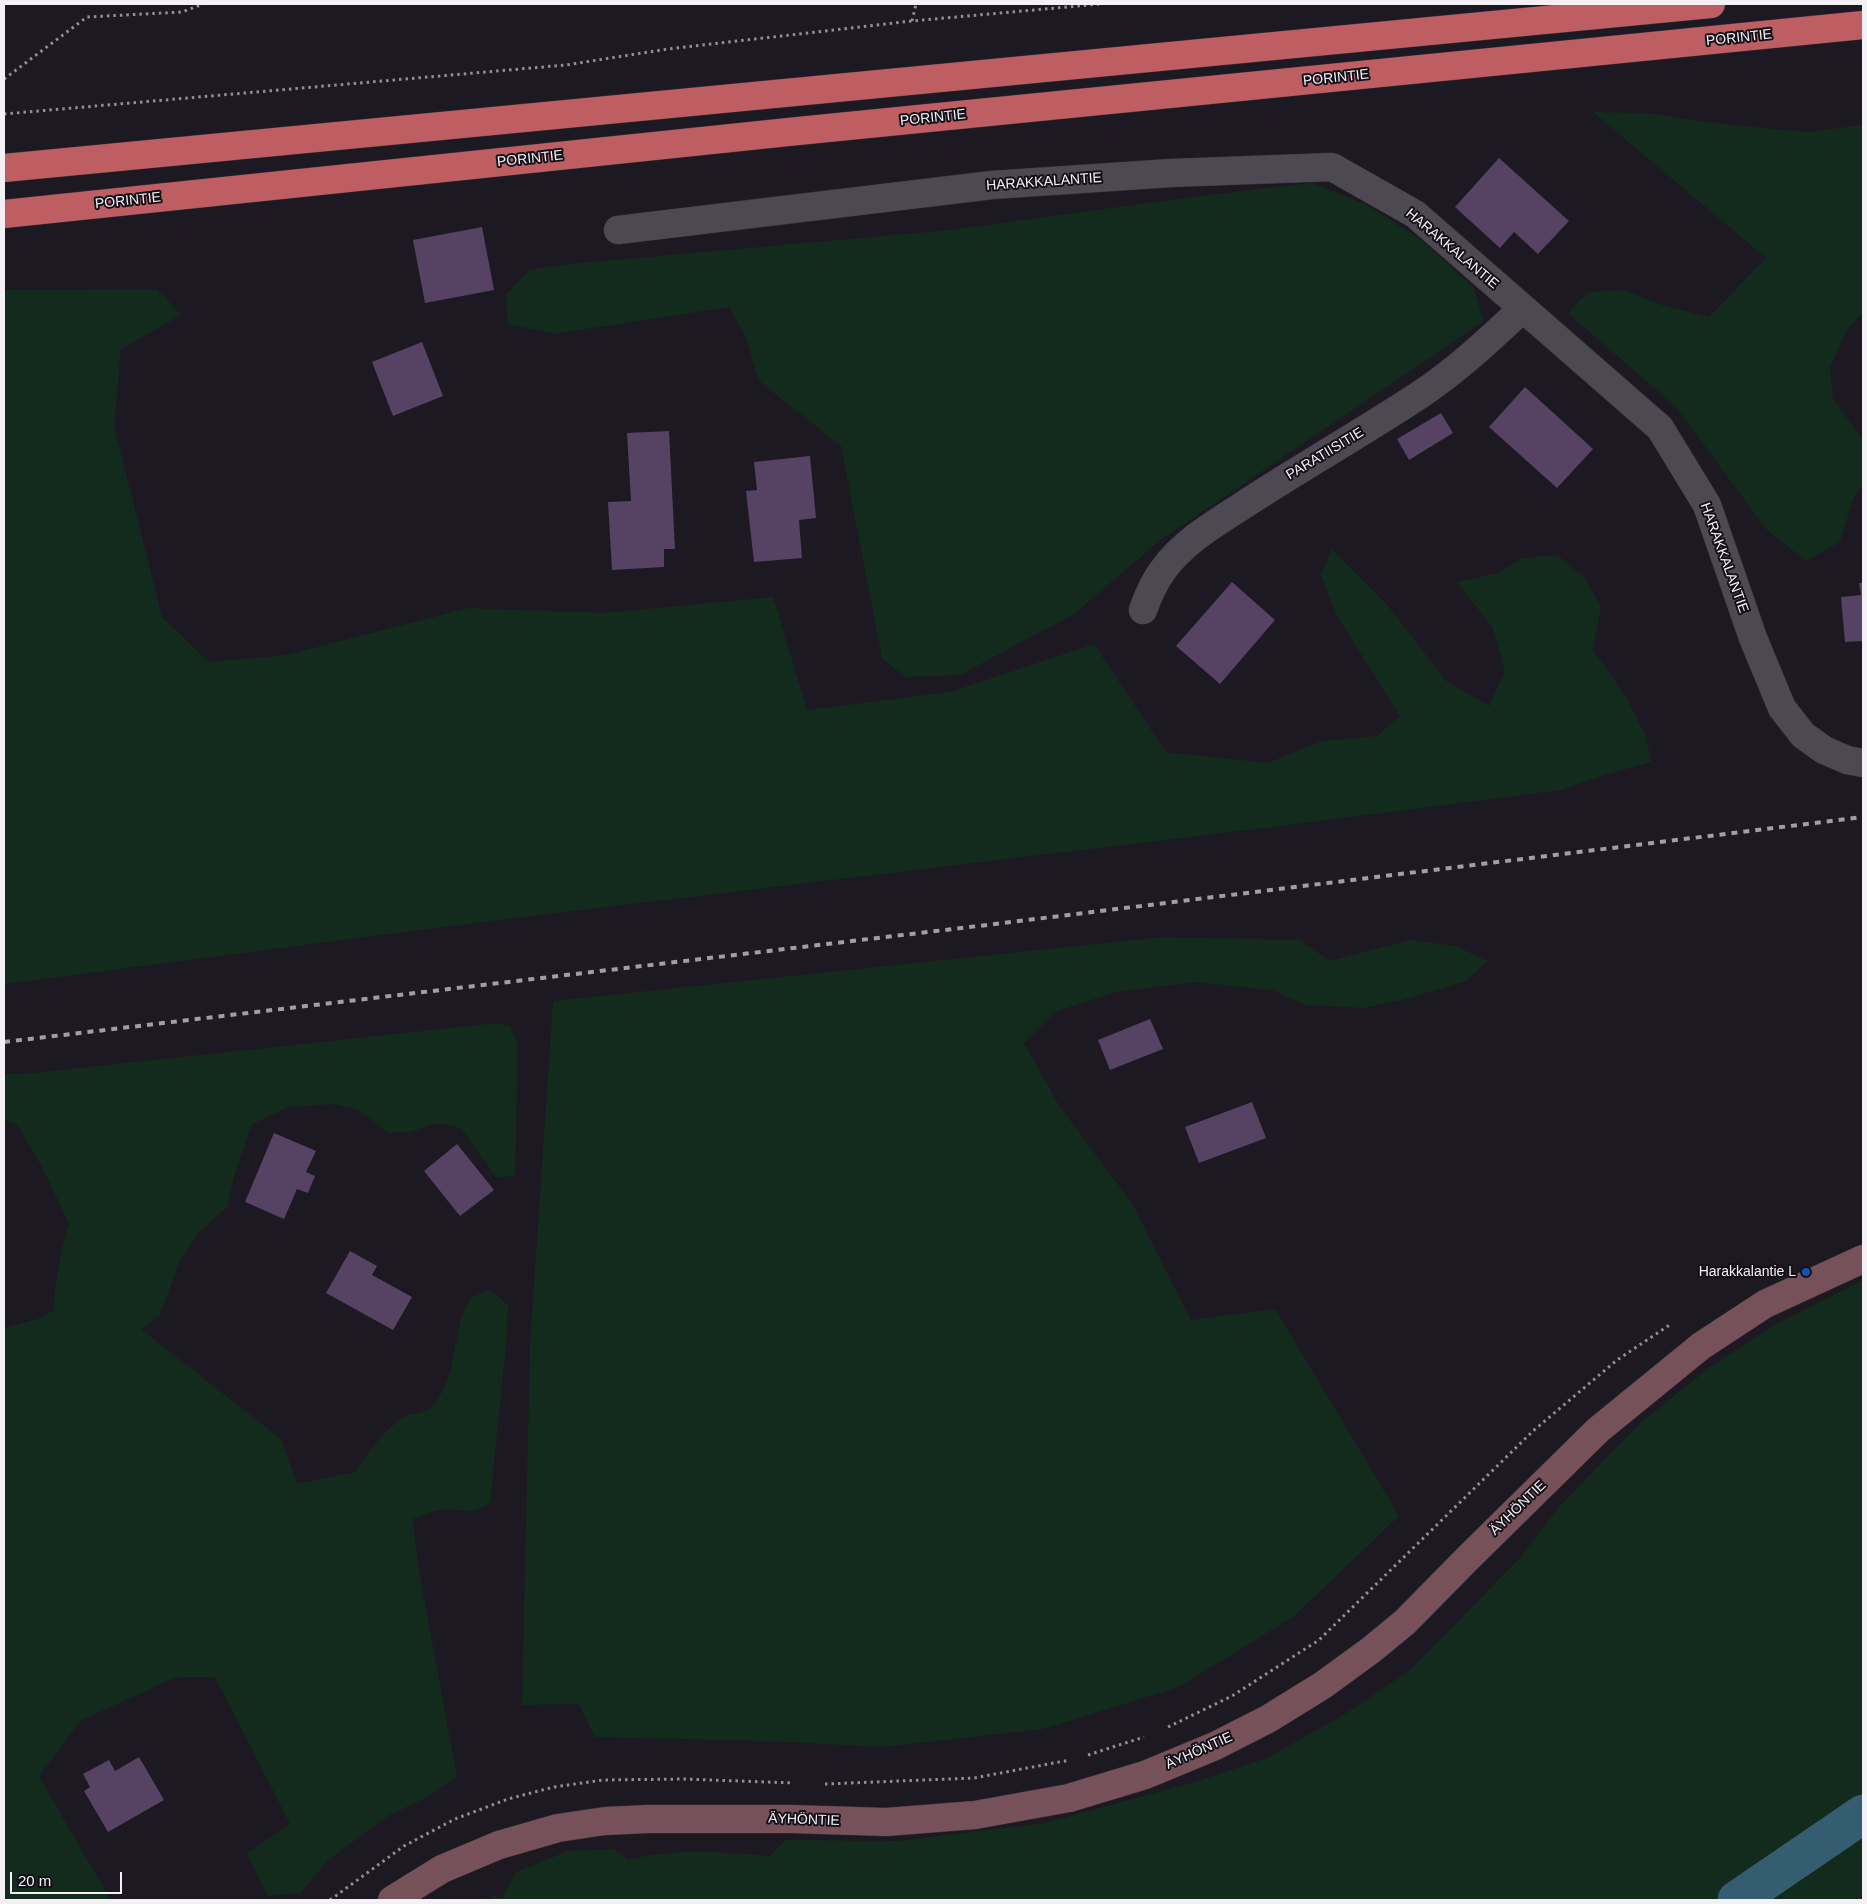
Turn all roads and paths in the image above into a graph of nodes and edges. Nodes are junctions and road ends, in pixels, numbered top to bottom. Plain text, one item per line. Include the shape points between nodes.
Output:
1 (203, 4) edge
2 (916, 4) edge
3 (1100, 4) edge
4 (1712, 4) edge
5 (912, 21) junction
6 (1863, 25) edge
7 (4, 80) edge
8 (4, 114) edge
9 (4, 168) edge
10 (4, 214) edge
11 (618, 230) dead end
12 (1522, 309) junction
13 (1142, 610) dead end
14 (1863, 763) edge
15 (1863, 1259) edge
16 (1675, 1322) dead end
17 (1160, 1730) dead end
18 (1152, 1734) dead end
19 (1080, 1757) dead end
20 (1071, 1760) dead end
21 (796, 1783) dead end
22 (815, 1784) dead end
23 (330, 1900) edge
24 (392, 1900) edge

1 - 7 path via 182,12 87,17
2 - 5 path
3 - 5 path
4 - 9 highway
5 - 8 path via 668,49 566,65
6 - 10 highway, PORINTIE
11 - 12 street, HARAKKALANTIE via 992,185 1171,173 1332,167 1415,214
12 - 13 street, PARATIISITIE via 1475,353 1420,395 1290,474 1183,547 1163,569
12 - 14 street, HARAKKALANTIE via 1660,428 1707,505 1753,638 1782,708 1803,735 1824,750
15 - 24 main road, ÄYHÖNTIE via 1765,1304 1701,1346 1598,1430 1405,1622 1323,1685 1268,1719 1215,1746 1145,1775 1069,1798 975,1816 886,1822 648,1818 558,1828 499,1845 442,1869
16 - 17 path via 1617,1360 1533,1431 1320,1640 1232,1696
18 - 19 path
20 - 22 path via 974,1778
21 - 23 path via 603,1780 508,1799 455,1819 404,1846

